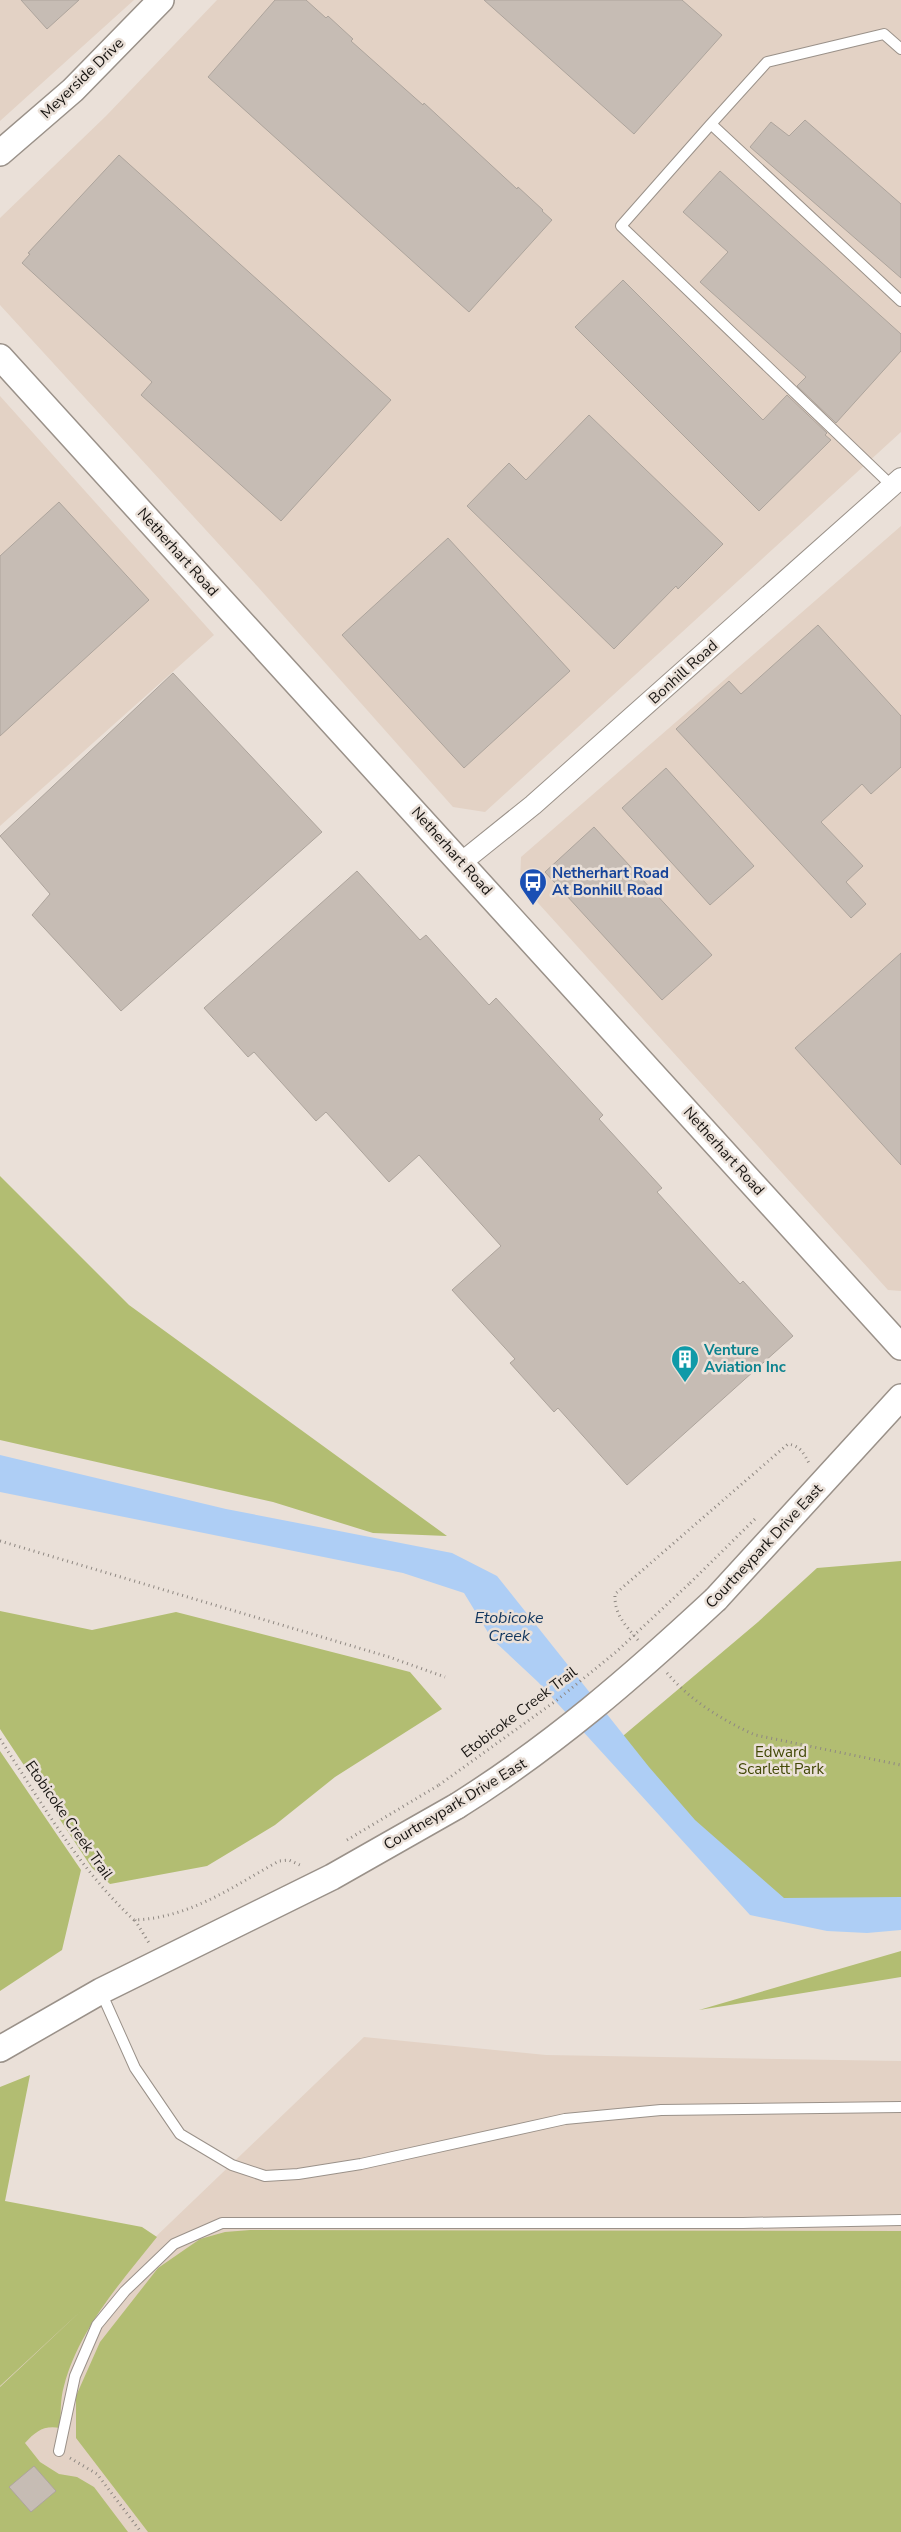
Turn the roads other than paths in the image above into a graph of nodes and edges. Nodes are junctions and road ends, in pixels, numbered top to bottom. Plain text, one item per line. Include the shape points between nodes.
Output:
1 (161, 0) edge
2 (901, 49) edge
3 (711, 124) junction
4 (0, 153) edge
5 (901, 301) edge
6 (0, 357) edge
7 (896, 482) edge
8 (462, 862) junction
9 (901, 1347) edge
10 (901, 1397) edge
11 (101, 1991) junction
12 (0, 2049) edge
13 (901, 2107) edge
14 (901, 2220) edge
15 (59, 2451) road end

1 - 4 street, Meyerside Drive via 72,90
2 - 3 lane via 884,34 766,62
3 - 5 lane
3 - 7 lane via 620,226
6 - 8 street, Netherhart Road
7 - 8 street, Bonhill Road via 533,805
8 - 9 street, Netherhart Road
10 - 11 street, Courtneypark Drive East, bridge via 716,1599 606,1699 510,1773 332,1877
11 - 12 street, Courtneypark Drive East
11 - 13 lane via 135,2068 180,2134 232,2165 265,2176 361,2164 565,2120 661,2110
14 - 15 lane via 222,2223 174,2244 125,2291 97,2325 75,2376

